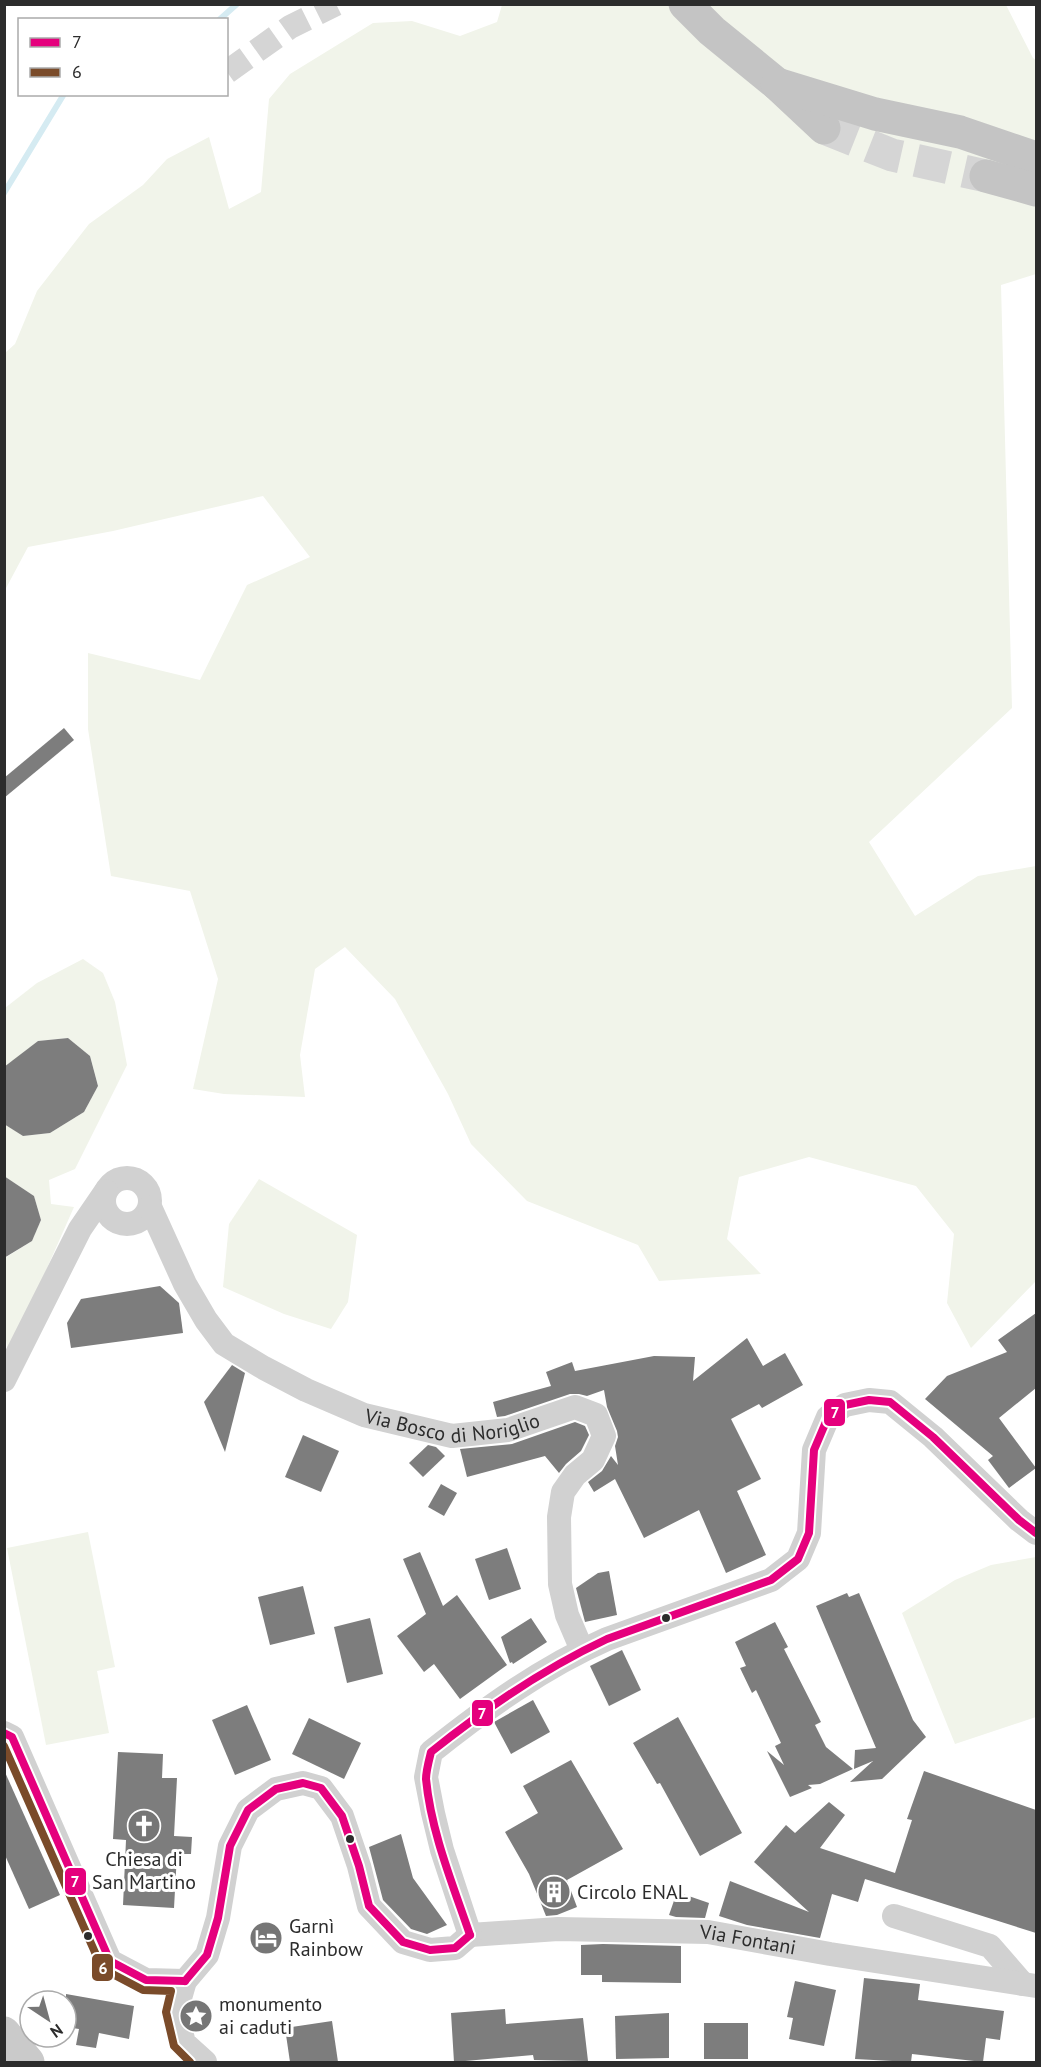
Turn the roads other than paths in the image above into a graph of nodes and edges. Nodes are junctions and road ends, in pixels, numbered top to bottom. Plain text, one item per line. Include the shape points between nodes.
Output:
1 (685, 4) edge
2 (777, 84) junction
3 (824, 128) tunnel mouth
4 (1036, 158) edge
5 (986, 176) tunnel mouth
6 (1036, 190) edge
7 (106, 1191) junction
8 (150, 1207) junction
9 (4, 1380) edge
10 (1036, 1533) edge
11 (582, 1650) junction
12 (4, 1733) edge
13 (894, 1916) dead end
14 (470, 1935) junction
15 (185, 1981) junction
16 (1030, 1984) edge
17 (4, 2033) edge
18 (28, 2062) edge
19 (205, 2062) edge

1 - 2 main road
2 - 3 main road
2 - 4 main road via 875,114 960,132
5 - 6 main road
7 - 8 street via 118,1179 133,1178 149,1192
7 - 8 street via 105,1206 119,1223 141,1220
7 - 9 street via 80,1229
8 - 11 street, Via Bosco di Noriglio via 185,1284 224,1344 306,1390 364,1415 452,1436 508,1430 575,1407 596,1415 604,1436 592,1460 563,1492 559,1517 560,1584 569,1621
10 - 11 street via 890,1402 869,1400 845,1405 828,1417 814,1450 809,1533 798,1559 771,1580
11 - 14 street via 481,1712 430,1752 426,1777 433,1813
12 - 15 street via 12,1737 110,1961 146,1980
13 - 16 street, Via Fontani via 990,1946
14 - 15 street via 455,1948 430,1950 403,1942 369,1906 342,1816 321,1788 303,1783 276,1789 248,1810 230,1846 218,1918 207,1955
14 - 16 street, Via Fontani via 558,1929 708,1932
15 - 19 street via 176,2012 184,2043
17 - 18 main road

